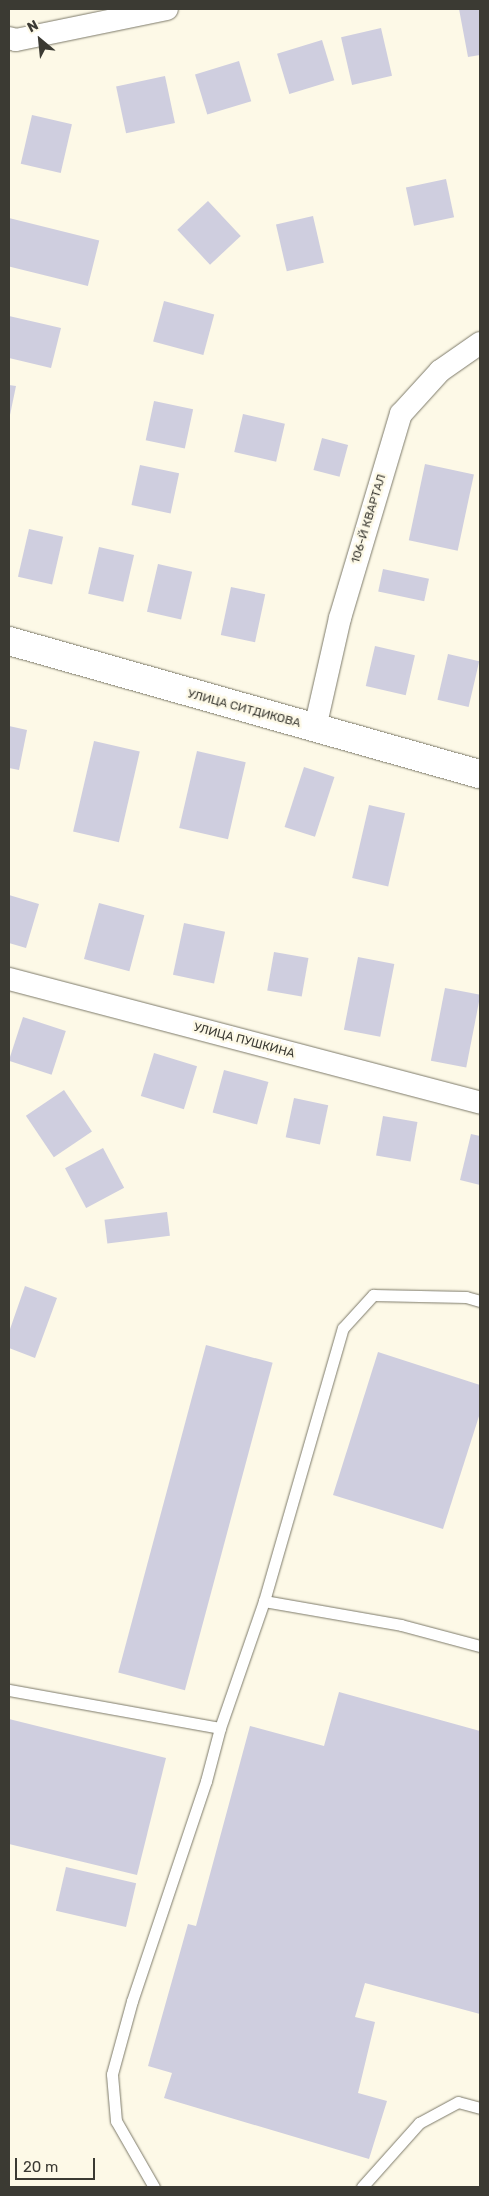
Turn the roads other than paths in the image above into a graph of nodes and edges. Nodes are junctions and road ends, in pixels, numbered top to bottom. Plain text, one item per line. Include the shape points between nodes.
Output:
1 (167, 9) edge
2 (9, 38) edge
3 (480, 343) edge
4 (9, 641) edge
5 (315, 728) junction
6 (480, 774) edge
7 (9, 980) edge
8 (480, 1103) edge
9 (480, 1301) edge
10 (264, 1601) junction
11 (480, 1646) edge
12 (9, 1690) edge
13 (220, 1728) junction
14 (480, 2108) edge
15 (154, 2187) edge
16 (362, 2187) edge

1 - 2 street via 16,40
3 - 5 street, 106-Й КВАРТАЛ via 440,371 401,414 340,618
4 - 5 street, УЛИЦА СИТДИКОВА
5 - 6 street, УЛИЦА СИТДИКОВА
7 - 8 street, УЛИЦА ПУШКИНА
9 - 10 lane via 466,1297 373,1295 343,1328
10 - 11 lane via 402,1625
10 - 13 lane
12 - 13 lane
13 - 15 lane via 206,1781 132,2001 112,2074 116,2121
14 - 16 lane via 458,2102 419,2123

